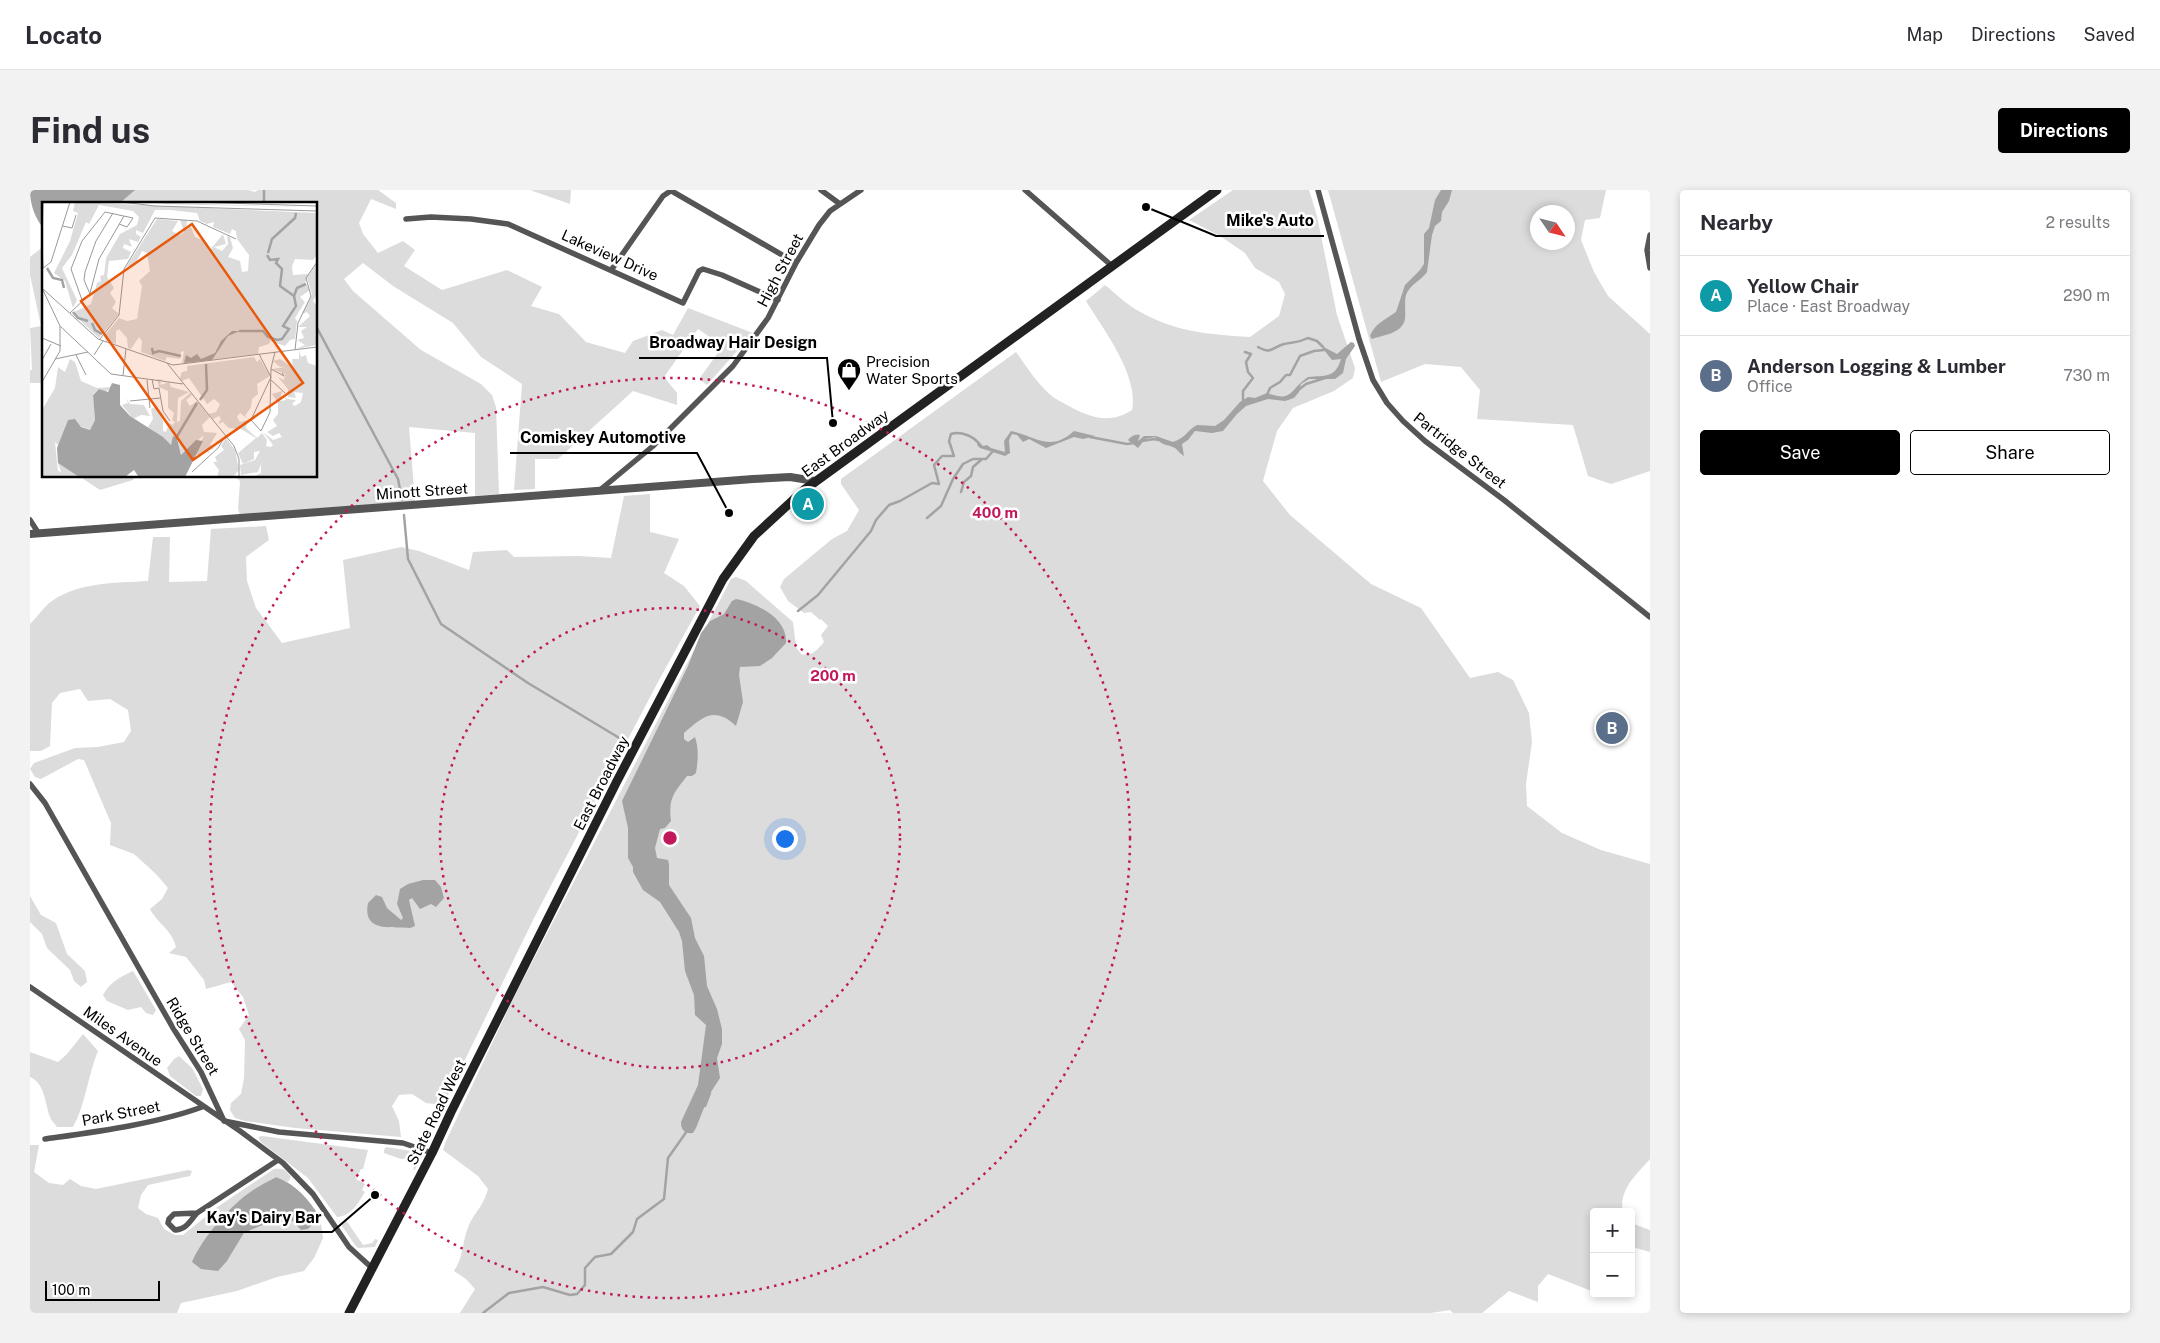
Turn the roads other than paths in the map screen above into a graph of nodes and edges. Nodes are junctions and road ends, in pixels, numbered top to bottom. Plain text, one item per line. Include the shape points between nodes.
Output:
1 (671, 190) edge
2 (821, 190) edge
3 (860, 190) edge
4 (1025, 190) edge
5 (1217, 190) edge
6 (1318, 190) edge
7 (840, 204) junction
8 (406, 219) dead end
9 (1650, 235) edge
10 (796, 263) junction
11 (1112, 266) junction
12 (1650, 268) edge
13 (612, 269) junction
14 (778, 300) junction
15 (815, 482) junction
16 (597, 492) junction
17 (30, 520) edge
18 (30, 534) edge
19 (40, 534) junction
20 (1650, 617) edge
21 (30, 784) edge
22 (546, 923) joint
23 (30, 987) edge
24 (202, 1107) junction
25 (224, 1121) junction
26 (45, 1139) dead end
27 (432, 1153) junction
28 (278, 1160) junction
29 (197, 1213) junction
30 (372, 1268) junction
31 (349, 1313) edge

1 - 10 street
1 - 13 street via 663,196
2 - 7 street
3 - 7 street, High Street
4 - 11 street
5 - 11 main road, East Broadway
6 - 20 street, Partridge Street via 1359,339 1373,380 1387,403 1425,441
7 - 10 street, High Street via 819,225
8 - 13 street, Lakeview Drive via 431,217 508,224
9 - 12 street via 1647,250
10 - 14 street, High Street
11 - 15 main road, East Broadway
13 - 14 street, Lakeview Drive via 683,303 703,269
14 - 16 street, High Street via 756,336 719,382 653,446
15 - 16 street, Minott Street via 790,477
15 - 22 main road, East Broadway via 754,536 723,579
16 - 19 street, Minott Street
17 - 19 street
18 - 19 street, Minott Street
21 - 25 street, Ridge Street via 197,1064
22 - 27 main road, State Road West
23 - 24 street, Miles Avenue
24 - 25 street, Miles Avenue
24 - 26 street, Park Street via 124,1126
25 - 27 street via 279,1132 403,1143
25 - 28 street, Miles Avenue
27 - 30 main road, State Road West
28 - 29 street
28 - 30 street, Miles Avenue via 313,1194 349,1248
29 - 29 street via 174,1214 168,1223 179,1230
30 - 31 main road, State Road West

